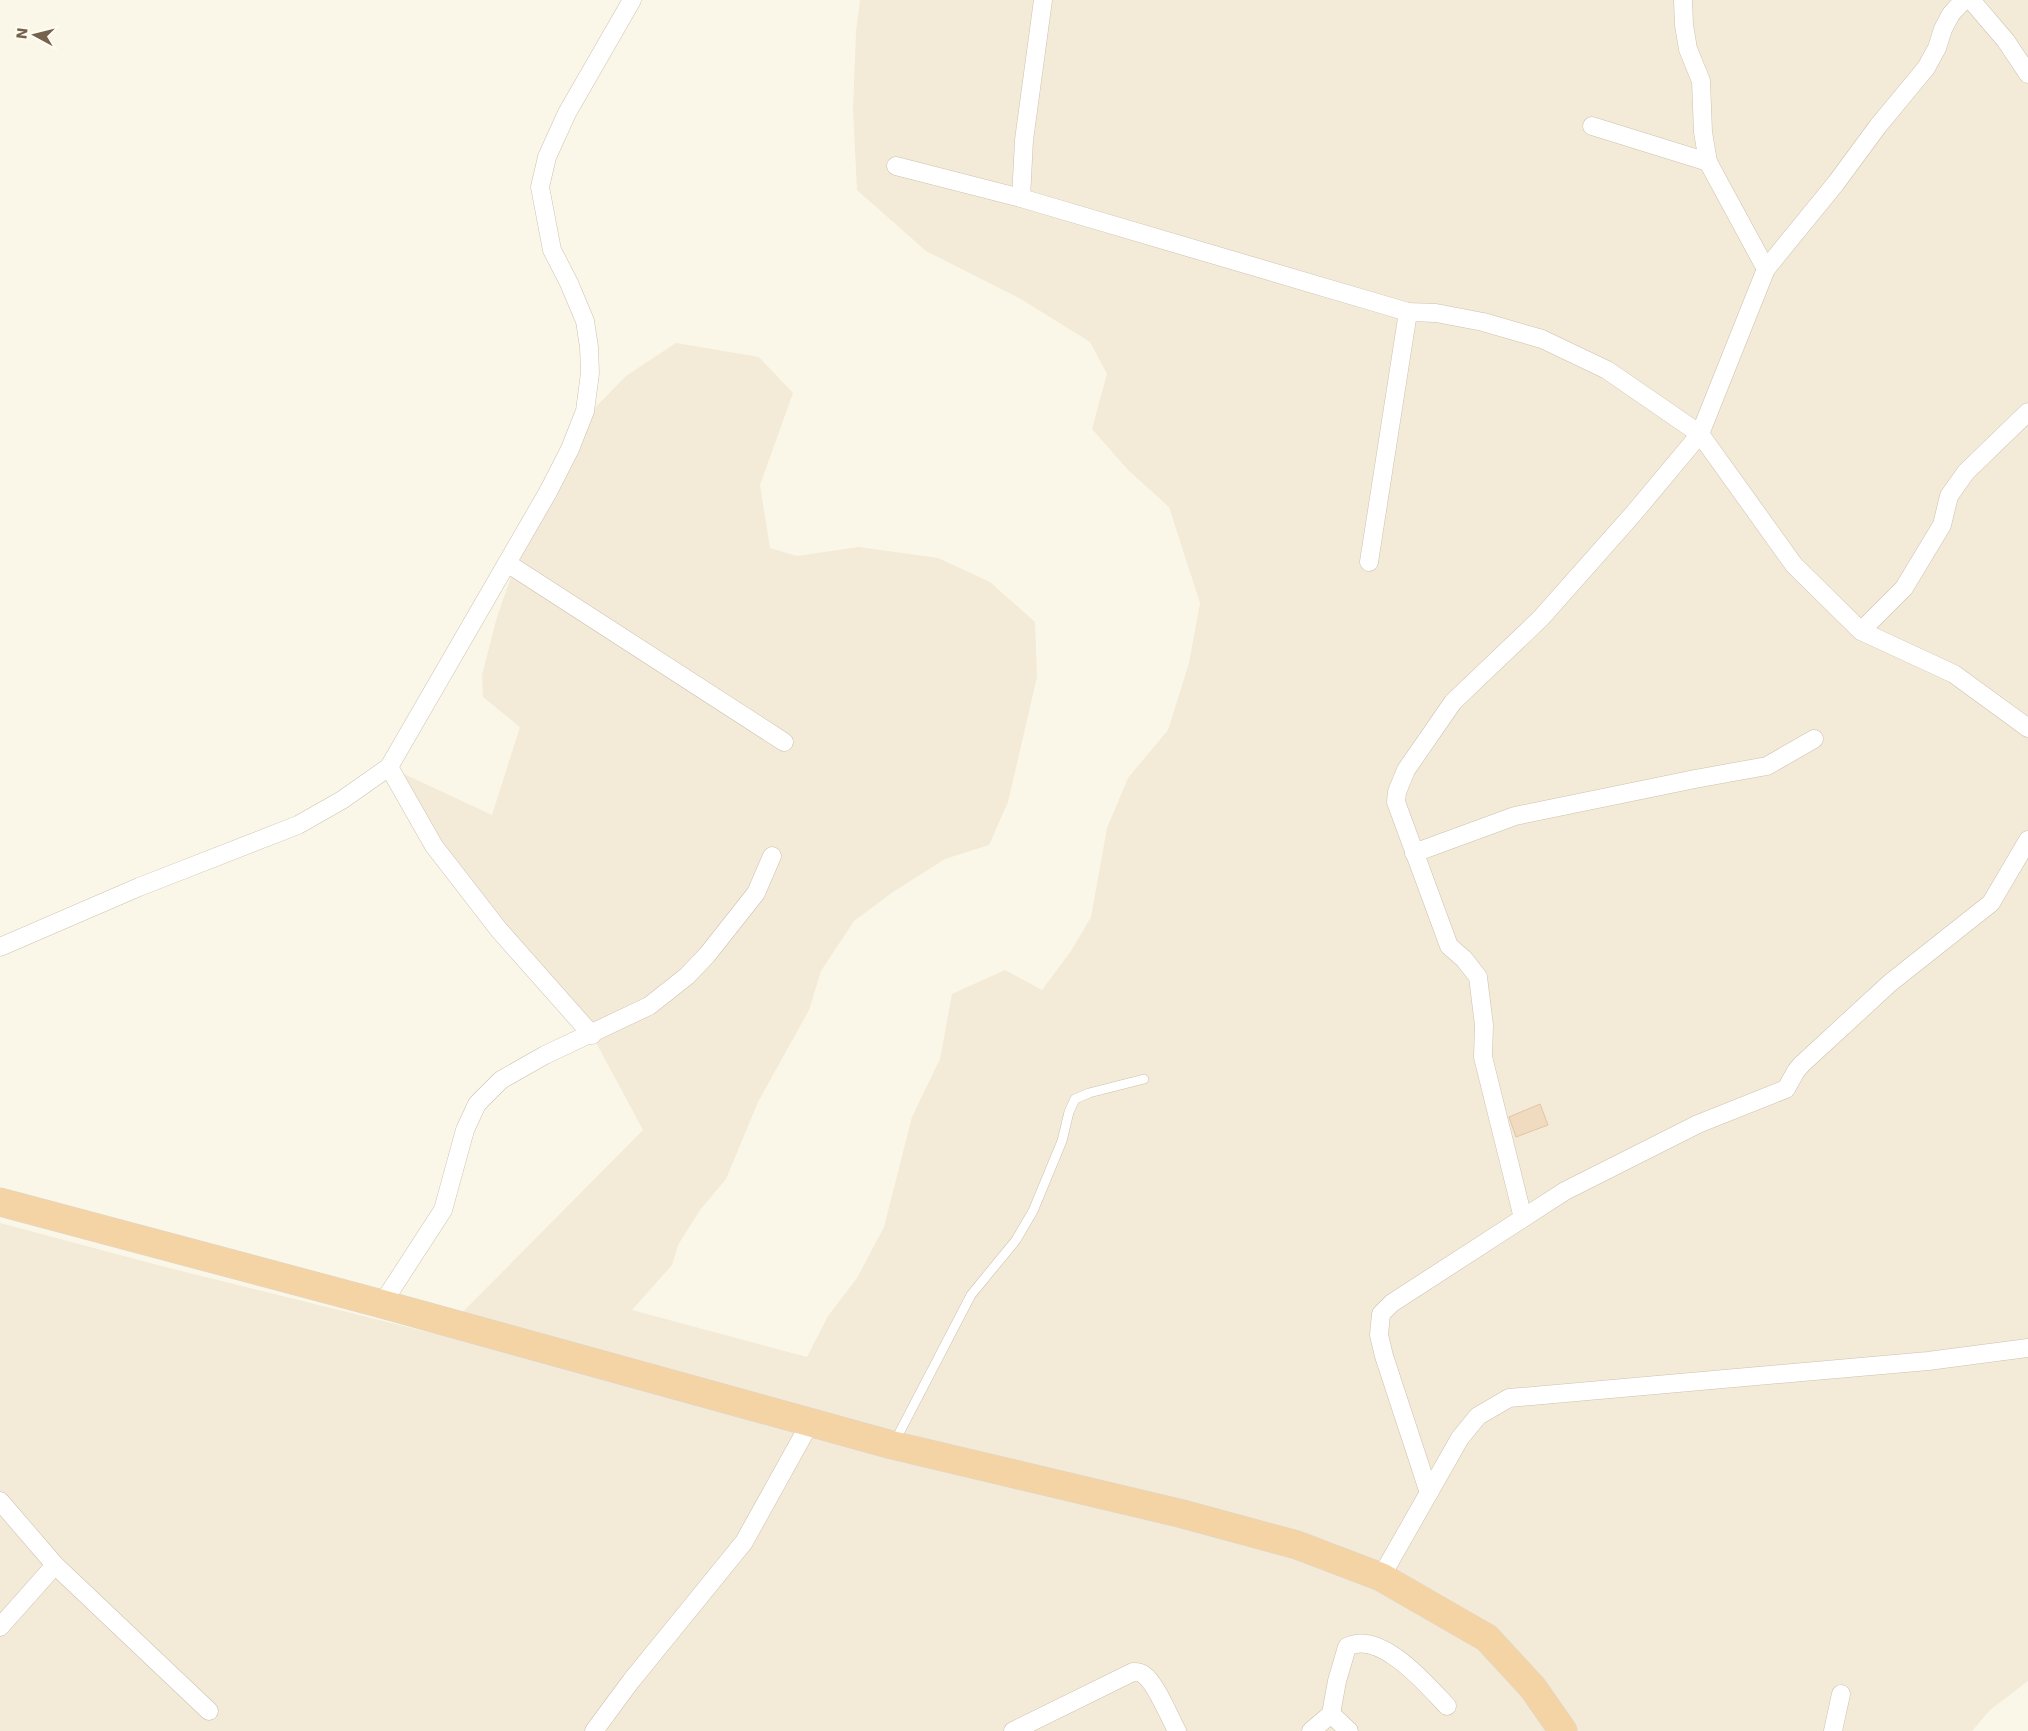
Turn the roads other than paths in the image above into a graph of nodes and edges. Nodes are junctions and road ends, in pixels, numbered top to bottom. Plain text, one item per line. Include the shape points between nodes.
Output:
1 (632, 0) edge
2 (1044, 0) edge
3 (1683, 0) edge
4 (1964, 0) edge
5 (1971, 0) edge
6 (2028, 74) edge
7 (1592, 126) dead end
8 (1708, 162) junction
9 (896, 166) dead end
10 (1021, 198) junction
11 (1766, 269) junction
12 (1408, 312) junction
13 (2028, 412) edge
14 (1700, 434) junction
15 (1369, 562) dead end
16 (507, 563) junction
17 (1862, 631) junction
18 (2028, 728) edge
19 (1814, 739) dead end
20 (784, 742) dead end
21 (389, 768) junction
22 (2028, 840) edge
23 (1414, 853) junction
24 (772, 856) dead end
25 (0, 946) edge
26 (592, 1034) junction
27 (1144, 1079) dead end
28 (0, 1202) edge
29 (1523, 1218) junction
30 (382, 1304) junction
31 (2028, 1348) edge
32 (810, 1423) junction
33 (892, 1445) junction
34 (1429, 1493) junction
35 (0, 1501) edge
36 (55, 1565) junction
37 (1382, 1577) junction
38 (0, 1627) edge
39 (1841, 1694) dead end
40 (1447, 1706) dead end
41 (209, 1711) dead end
42 (1331, 1714) junction
43 (594, 1731) edge
44 (1013, 1731) edge
45 (1177, 1731) edge
46 (1311, 1731) edge
47 (1349, 1731) edge
48 (1563, 1731) edge
49 (1833, 1731) edge

1 - 16 street via 567,113 547,157 540,187 552,250 585,321 590,373 585,410 570,449
2 - 10 street via 1024,140
3 - 8 street via 1688,49 1701,81 1702,123
4 - 11 street via 1951,14 1926,68
5 - 6 street via 2006,41
7 - 8 street
8 - 11 street
9 - 10 street
10 - 12 street
11 - 14 street
12 - 14 street via 1436,313 1483,322 1542,339 1607,370
12 - 15 street
13 - 17 street via 1966,472 1950,496 1942,525 1904,588
14 - 17 street via 1794,565
14 - 23 street via 1541,618 1453,702 1406,770 1396,802
16 - 20 street
16 - 21 street
17 - 18 street via 1954,674
19 - 23 street via 1767,766 1515,816
21 - 25 street via 298,825
21 - 26 street via 434,846 499,930
22 - 29 street via 1991,903 1883,989 1802,1064 1786,1090 1698,1124 1564,1191
23 - 29 street via 1449,946 1478,977 1484,1025 1483,1057
24 - 26 street via 756,893 687,976 649,1006
26 - 30 street via 501,1080 478,1104 465,1130 443,1210
27 - 33 lane via 1075,1099 1062,1141 1033,1211 1016,1240 971,1295
28 - 30 highway
29 - 34 street via 1392,1303 1381,1314 1379,1335 1384,1356
30 - 32 highway
31 - 34 street via 1928,1361 1509,1398 1478,1416 1460,1438
32 - 33 highway
32 - 43 street via 744,1542
33 - 37 highway via 1206,1520 1297,1545
34 - 37 street
35 - 36 street
36 - 38 street
36 - 41 street
37 - 48 highway via 1487,1638 1533,1688
39 - 49 street
40 - 42 street via 1402,1662 1383,1649 1355,1644 1346,1647
42 - 46 street
42 - 47 street
44 - 45 street via 1137,1672 1150,1681

